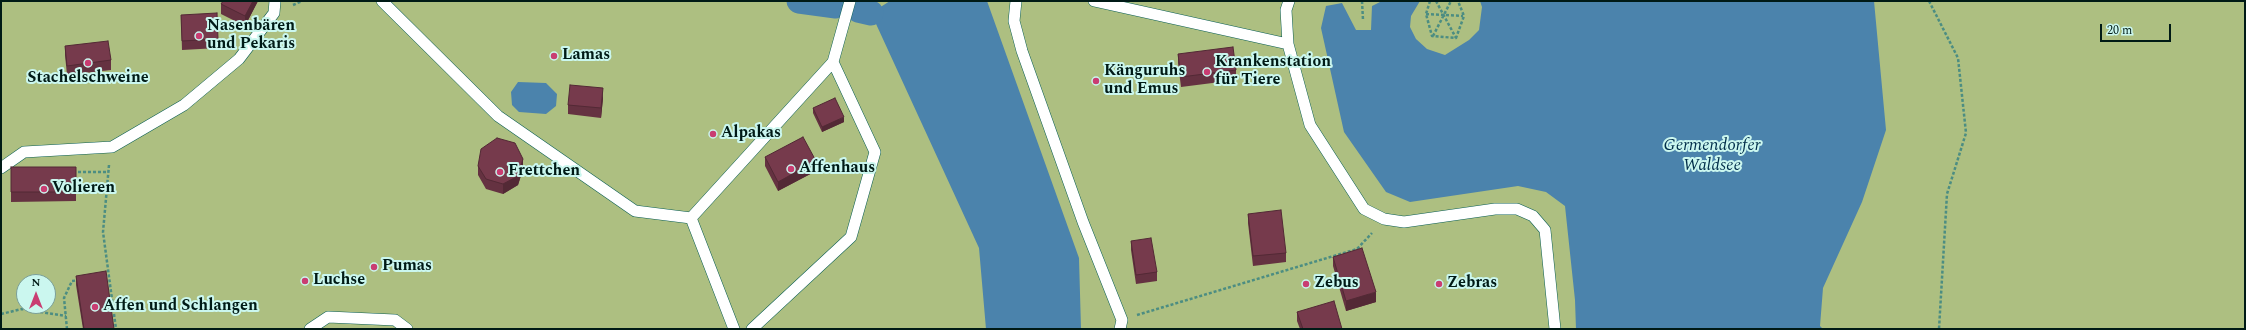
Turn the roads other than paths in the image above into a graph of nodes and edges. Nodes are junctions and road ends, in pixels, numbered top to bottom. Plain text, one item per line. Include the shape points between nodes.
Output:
1 (275, 1) edge
2 (382, 1) edge
3 (850, 1) edge
4 (1016, 1) edge
5 (1094, 1) edge
6 (1289, 1) edge
7 (1288, 44) junction
8 (833, 62) junction
9 (1, 168) edge
10 (691, 218) junction
11 (1121, 324) edge
12 (310, 329) edge
13 (407, 329) edge
14 (734, 329) edge
15 (752, 329) edge
16 (1555, 329) edge

1 - 9 lane via 274,14 239,59 184,105 112,147 24,152
2 - 10 lane via 498,116 635,211
3 - 8 lane
4 - 11 lane via 1014,21 1022,51
5 - 7 lane
6 - 7 lane via 1286,10
7 - 16 lane via 1310,125 1364,209 1384,219 1404,222 1503,209 1517,209 1533,216 1545,230
8 - 10 lane
8 - 15 lane via 875,152 851,237
10 - 14 lane
12 - 13 lane via 328,317 395,320

